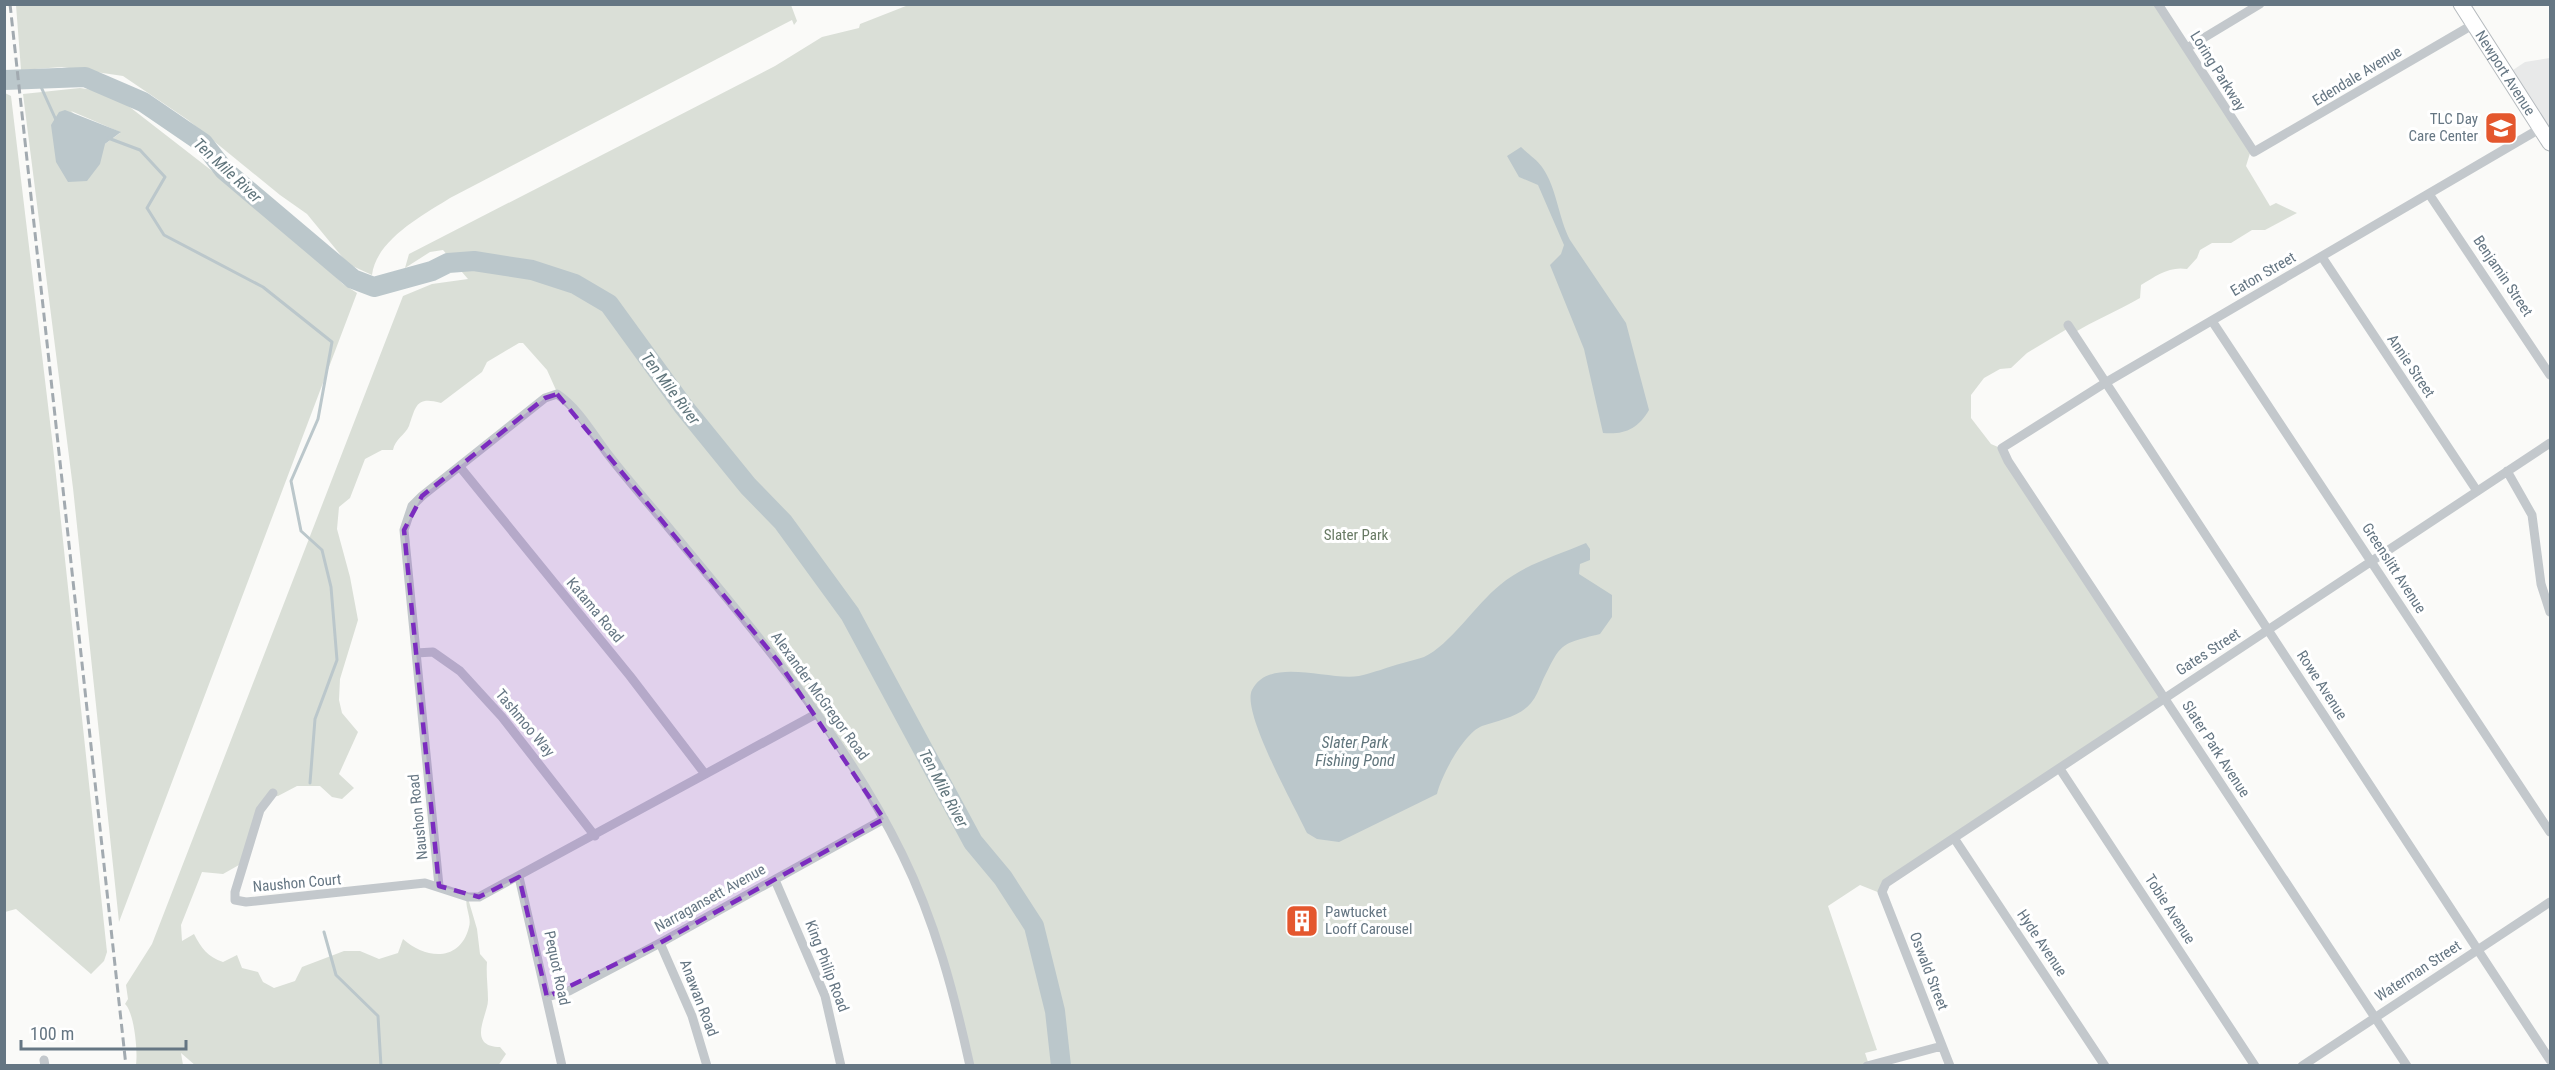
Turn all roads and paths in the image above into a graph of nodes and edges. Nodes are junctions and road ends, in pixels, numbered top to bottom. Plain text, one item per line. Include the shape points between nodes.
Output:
1 (2158, 4) edge
2 (2260, 4) edge
3 (2461, 4) edge
4 (2474, 24) junction
5 (2187, 48) junction
6 (2541, 128) junction
7 (2550, 143) edge
8 (2254, 152) joint
9 (2430, 194) junction
10 (2322, 257) junction
11 (2212, 321) junction
12 (2068, 325) dead end
13 (2550, 375) edge
14 (2105, 383) junction
15 (557, 394) joint
16 (2550, 443) edge
17 (2002, 448) joint
18 (460, 467) junction
19 (2507, 471) junction
20 (2477, 491) junction
21 (2371, 560) junction
22 (2550, 608) edge
23 (2268, 630) junction
24 (417, 653) junction
25 (2165, 698) junction
26 (816, 714) junction
27 (2060, 769) junction
28 (705, 774) junction
29 (273, 793) dead end
30 (884, 819) junction
31 (2550, 832) edge
32 (595, 836) junction
33 (1954, 838) junction
34 (519, 877) junction
35 (776, 880) junction
36 (439, 886) junction
37 (1883, 887) joint
38 (2550, 902) edge
39 (660, 943) junction
40 (2479, 950) junction
41 (548, 997) junction
42 (2375, 1017) junction
43 (1942, 1046) junction
44 (2550, 1060) edge
45 (562, 1065) edge
46 (707, 1065) edge
47 (841, 1065) edge
48 (970, 1065) edge
49 (1867, 1065) edge
50 (1950, 1065) edge
51 (2105, 1065) edge
52 (2254, 1065) edge
53 (2302, 1065) edge
54 (2407, 1065) edge

1 - 5 street, Loring Parkway
2 - 5 street
3 - 4 main road, Newport Avenue
4 - 6 main road, Newport Avenue
4 - 8 street, Edendale Avenue
5 - 8 street, Loring Parkway
6 - 7 main road, Newport Avenue
6 - 9 street, Eaton Street
9 - 10 street, Eaton Street
9 - 13 street, Benjamin Street
10 - 11 street, Eaton Street
10 - 20 street, Annie Street
11 - 14 street, Eaton Street
11 - 21 street, Greenslitt Avenue
12 - 14 street, Rowe Avenue
14 - 17 street, Eaton Street
14 - 23 street, Rowe Avenue
15 - 18 street, Naushon Road via 545,398
15 - 26 street, Alexander McGregor Road via 567,401 778,661
16 - 19 street, Gates Street
17 - 25 street, Slater Park Avenue
18 - 24 street, Naushon Road via 412,506 404,530
18 - 28 street, Katama Road
19 - 20 street, Gates Street
19 - 22 street via 2532,515 2541,584
20 - 21 street, Gates Street
21 - 23 street, Gates Street
21 - 31 street, Greenslitt Avenue
23 - 25 street, Gates Street
23 - 40 street, Rowe Avenue
24 - 32 street, Tashmoo Way via 433,652 460,671 502,717
24 - 36 street, Naushon Road
25 - 27 street, Gates Street
25 - 42 street, Slater Park Avenue
26 - 28 street
26 - 30 street, Alexander McGregor Road
27 - 33 street, Gates Street
27 - 52 street, Tobie Avenue
28 - 32 street
29 - 36 street, Naushon Court via 260,810 235,900 317,896 425,883
30 - 35 street, Narragansett Avenue
30 - 48 street, Alexander McGregor Road via 917,887 940,948
32 - 34 street
33 - 37 street, Gates Street
33 - 51 street, Hyde Avenue
34 - 36 street via 479,897
34 - 41 street, Pequot Road
35 - 39 street, Narragansett Avenue
35 - 47 street, King Philip Road via 825,996
37 - 43 street, Oswald Street
38 - 40 street, Waterman Street
39 - 41 street, Narragansett Avenue via 569,991
39 - 46 street, Anawan Road via 692,1016
40 - 42 street, Waterman Street
40 - 44 street, Rowe Avenue
41 - 45 street, Pequot Road
42 - 53 street, Waterman Street
42 - 54 street, Slater Park Avenue
43 - 49 street
43 - 50 street, Oswald Street

